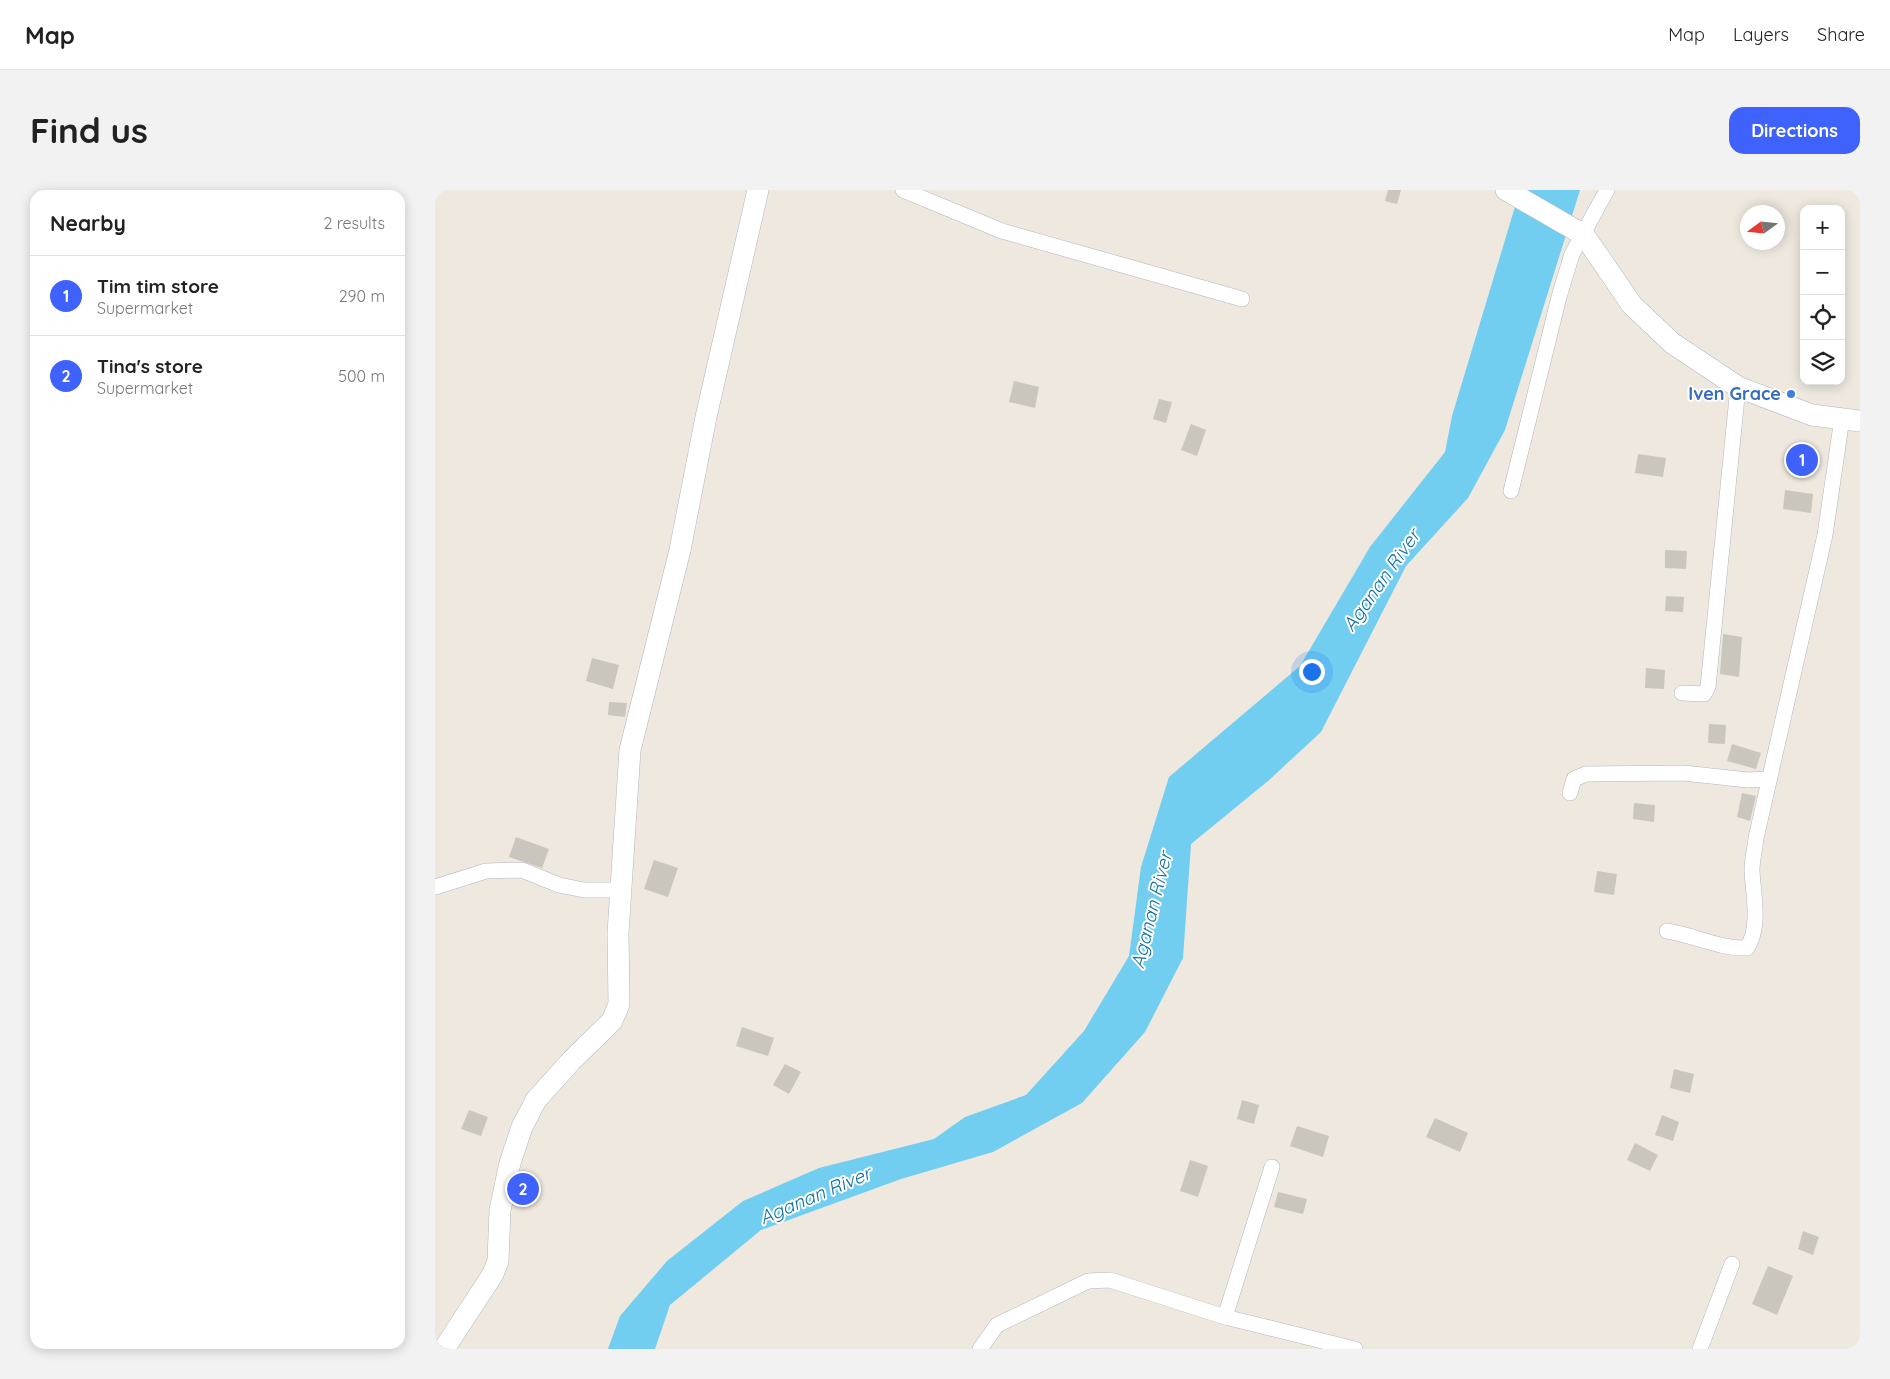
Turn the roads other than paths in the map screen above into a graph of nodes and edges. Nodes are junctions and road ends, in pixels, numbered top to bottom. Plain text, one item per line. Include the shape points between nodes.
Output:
1 (758, 190) edge
2 (903, 190) edge
3 (1506, 190) edge
4 (1607, 190) edge
5 (1581, 234) junction
6 (1242, 298) dead end
7 (1738, 387) junction
8 (1851, 420) edge
9 (1511, 491) dead end
10 (1682, 693) dead end
11 (1769, 779) junction
12 (1570, 793) dead end
13 (435, 887) edge
14 (621, 890) junction
15 (1667, 931) dead end
16 (1272, 1167) dead end
17 (1732, 1264) dead end
18 (1225, 1317) junction
19 (449, 1347) edge
20 (1352, 1348) edge
21 (980, 1349) edge
22 (1700, 1349) edge

1 - 14 street via 706,417 680,550 630,750
2 - 6 street via 1002,231
3 - 5 street
4 - 5 street
5 - 7 street via 1632,305 1672,343
5 - 9 street via 1559,297
7 - 8 street via 1812,415
7 - 10 street via 1708,687 1704,694
8 - 11 street
11 - 12 street via 1683,773 1585,774 1574,779
11 - 15 street via 1752,868 1755,894 1753,939 1747,948
13 - 14 street via 486,871 521,870 559,885 584,890
14 - 19 street via 619,1004 612,1022 536,1100 522,1127 500,1210 498,1261
16 - 18 street
17 - 22 street
18 - 20 street
18 - 21 street via 1110,1280 1088,1281 997,1325

